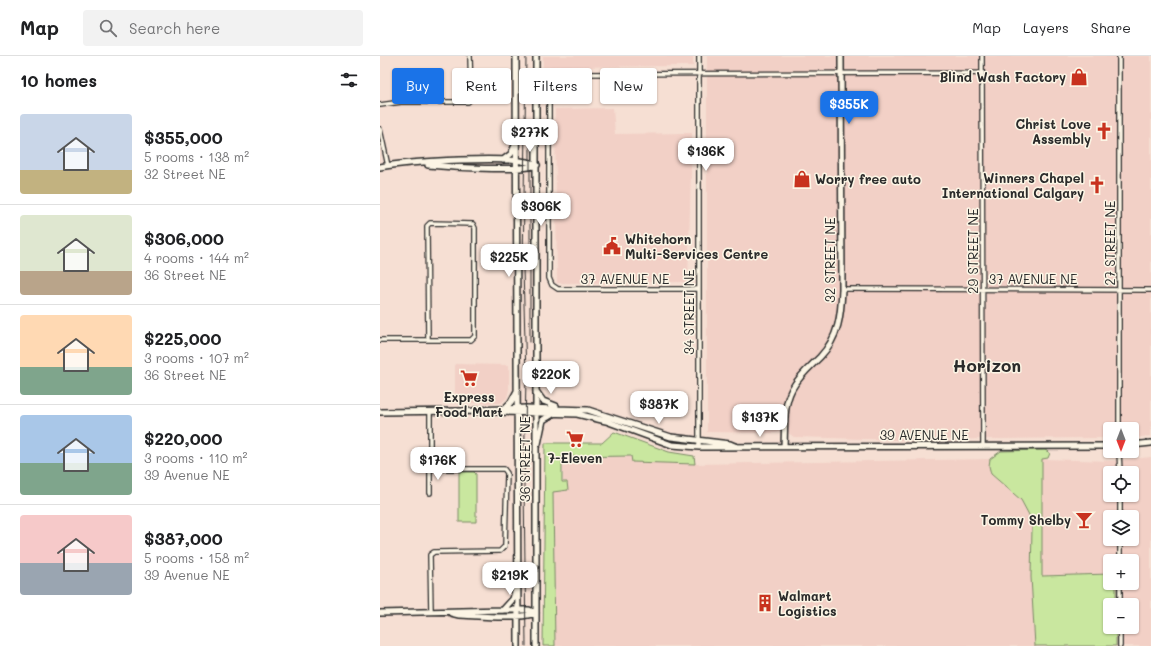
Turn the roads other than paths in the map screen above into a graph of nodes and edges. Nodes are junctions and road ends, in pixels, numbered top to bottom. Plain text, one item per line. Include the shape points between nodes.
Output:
1 (470, 56) edge
2 (516, 56) edge
3 (536, 56) edge
4 (699, 56) edge
5 (841, 56) edge
6 (982, 56) edge
7 (1120, 56) edge
8 (841, 73) junction
9 (699, 74) junction
10 (982, 74) junction
11 (380, 105) edge
12 (380, 129) edge
13 (516, 142) junction
14 (503, 160) junction
15 (517, 161) junction
16 (418, 163) junction
17 (537, 165) junction
18 (388, 166) junction
19 (380, 167) edge
20 (517, 168) junction
21 (699, 288) junction
22 (842, 289) junction
23 (983, 289) junction
24 (1120, 290) junction
25 (1151, 290) edge
26 (380, 340) edge
27 (428, 340) junction
28 (518, 389) junction
29 (536, 390) junction
30 (505, 408) junction
31 (560, 408) junction
32 (430, 411) junction
33 (473, 411) junction
34 (518, 411) junction
35 (536, 411) junction
36 (380, 412) edge
37 (554, 413) junction
38 (1120, 422) edge
39 (699, 440) junction
40 (1151, 443) edge
41 (1139, 444) edge
42 (784, 446) junction
43 (983, 446) junction
44 (1103, 446) edge
45 (699, 447) junction
46 (737, 447) junction
47 (536, 449) junction
48 (431, 469) junction
49 (430, 493) dead end
50 (518, 582) junction
51 (503, 610) junction
52 (431, 612) junction
53 (450, 612) junction
54 (380, 613) edge
55 (518, 613) junction
56 (536, 613) junction
57 (1120, 634) edge
58 (518, 646) edge
59 (536, 646) edge
60 (1120, 646) edge

1 - 11 street via 471,99 468,102 401,102
2 - 13 street, 36 STREET NE
3 - 17 street, 36 STREET NE
4 - 9 street, 34 STREET NE
5 - 8 street, 32 STREET NE
6 - 10 street, 29 STREET NE
7 - 24 street, 27 STREET NE
8 - 9 street
8 - 10 street
8 - 22 street, 32 STREET NE
9 - 21 street, 34 STREET NE
9 - 21 street, 37 AVENUE NE via 556,74 551,78 549,87 549,278 552,285 558,289
10 - 23 street, 29 STREET NE
12 - 18 street
13 - 14 street via 511,154
13 - 15 street, 36 STREET NE
14 - 15 street
14 - 16 street
15 - 17 street
15 - 20 street, 36 STREET NE
16 - 18 street
16 - 20 street
17 - 20 street via 531,168
17 - 29 street, 36 STREET NE
18 - 19 street
20 - 28 street, 36 STREET NE
21 - 39 street, 34 STREET NE
22 - 23 street, 37 AVENUE NE
22 - 42 street, 32 STREET NE via 837,332 822,355 799,378 789,397
23 - 24 street, 37 AVENUE NE
23 - 43 street, 29 STREET NE
24 - 25 street, 37 AVENUE NE
24 - 38 street, 27 STREET NE
26 - 27 street
27 - 27 street via 472,340 475,336 473,224 430,223 427,226
28 - 30 street
28 - 34 street, 36 STREET NE
29 - 31 street via 543,401
29 - 35 street, 36 STREET NE
30 - 33 street
30 - 34 street
31 - 35 street, 39 AVENUE NE
31 - 39 street, 39 AVENUE NE via 588,410 671,437
32 - 33 street
32 - 36 street
32 - 48 street
33 - 34 street
34 - 35 street, 39 AVENUE NE
34 - 50 street, 36 STREET NE
35 - 37 street, 39 AVENUE NE
35 - 47 street, 36 STREET NE
37 - 45 street, 39 AVENUE NE via 589,416 660,442
37 - 47 street via 544,420
39 - 45 street, 34 STREET NE
39 - 46 street, 39 AVENUE NE
40 - 41 street
42 - 43 street, 39 AVENUE NE
42 - 46 street, 39 AVENUE NE
43 - 44 street, 39 AVENUE NE
45 - 46 street, 39 AVENUE NE
47 - 56 street, 36 STREET NE
48 - 49 street
48 - 52 street via 504,469 507,473 506,546 500,551 434,552 430,556
50 - 51 street via 513,599
50 - 55 street, 36 STREET NE
51 - 53 street
51 - 55 street
52 - 53 street
52 - 54 street
53 - 55 street via 459,615
55 - 56 street via 529,616
55 - 58 street, 36 STREET NE
56 - 59 street, 36 STREET NE
57 - 60 street

